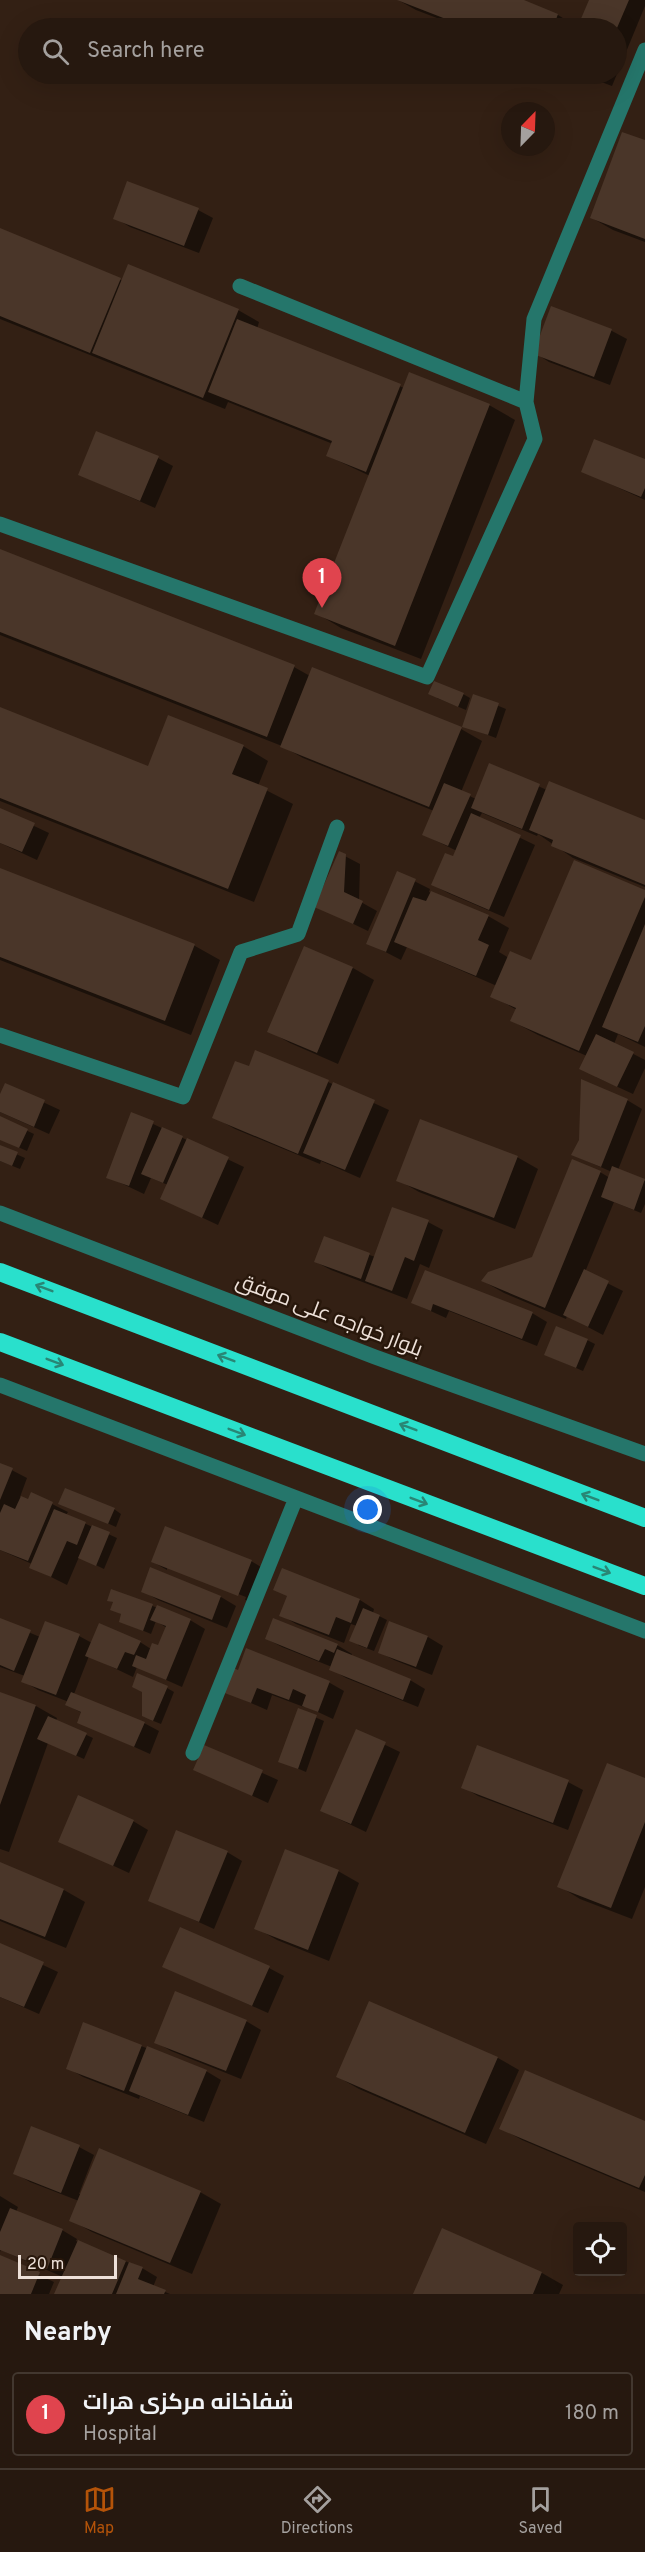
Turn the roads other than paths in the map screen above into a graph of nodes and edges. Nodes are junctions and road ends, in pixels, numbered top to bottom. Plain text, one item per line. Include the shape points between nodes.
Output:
1 (645, 50) edge
2 (240, 286) dead end
3 (526, 402) junction
4 (0, 524) edge
5 (337, 827) dead end
6 (0, 1035) edge
7 (0, 1213) edge
8 (0, 1272) edge
9 (0, 1342) edge
10 (0, 1385) edge
11 (645, 1454) edge
12 (296, 1498) junction
13 (645, 1518) edge
14 (645, 1586) edge
15 (645, 1631) edge
16 (193, 1753) dead end

1 - 3 street via 534,320
2 - 3 street
3 - 4 street via 534,439 428,677
5 - 6 street via 298,934 242,952 183,1097
7 - 11 street, بلوار خواجه علی موفق via 375,1357
13 -> 8 highway
9 -> 14 highway
10 - 12 street
12 - 15 street
12 - 16 street

